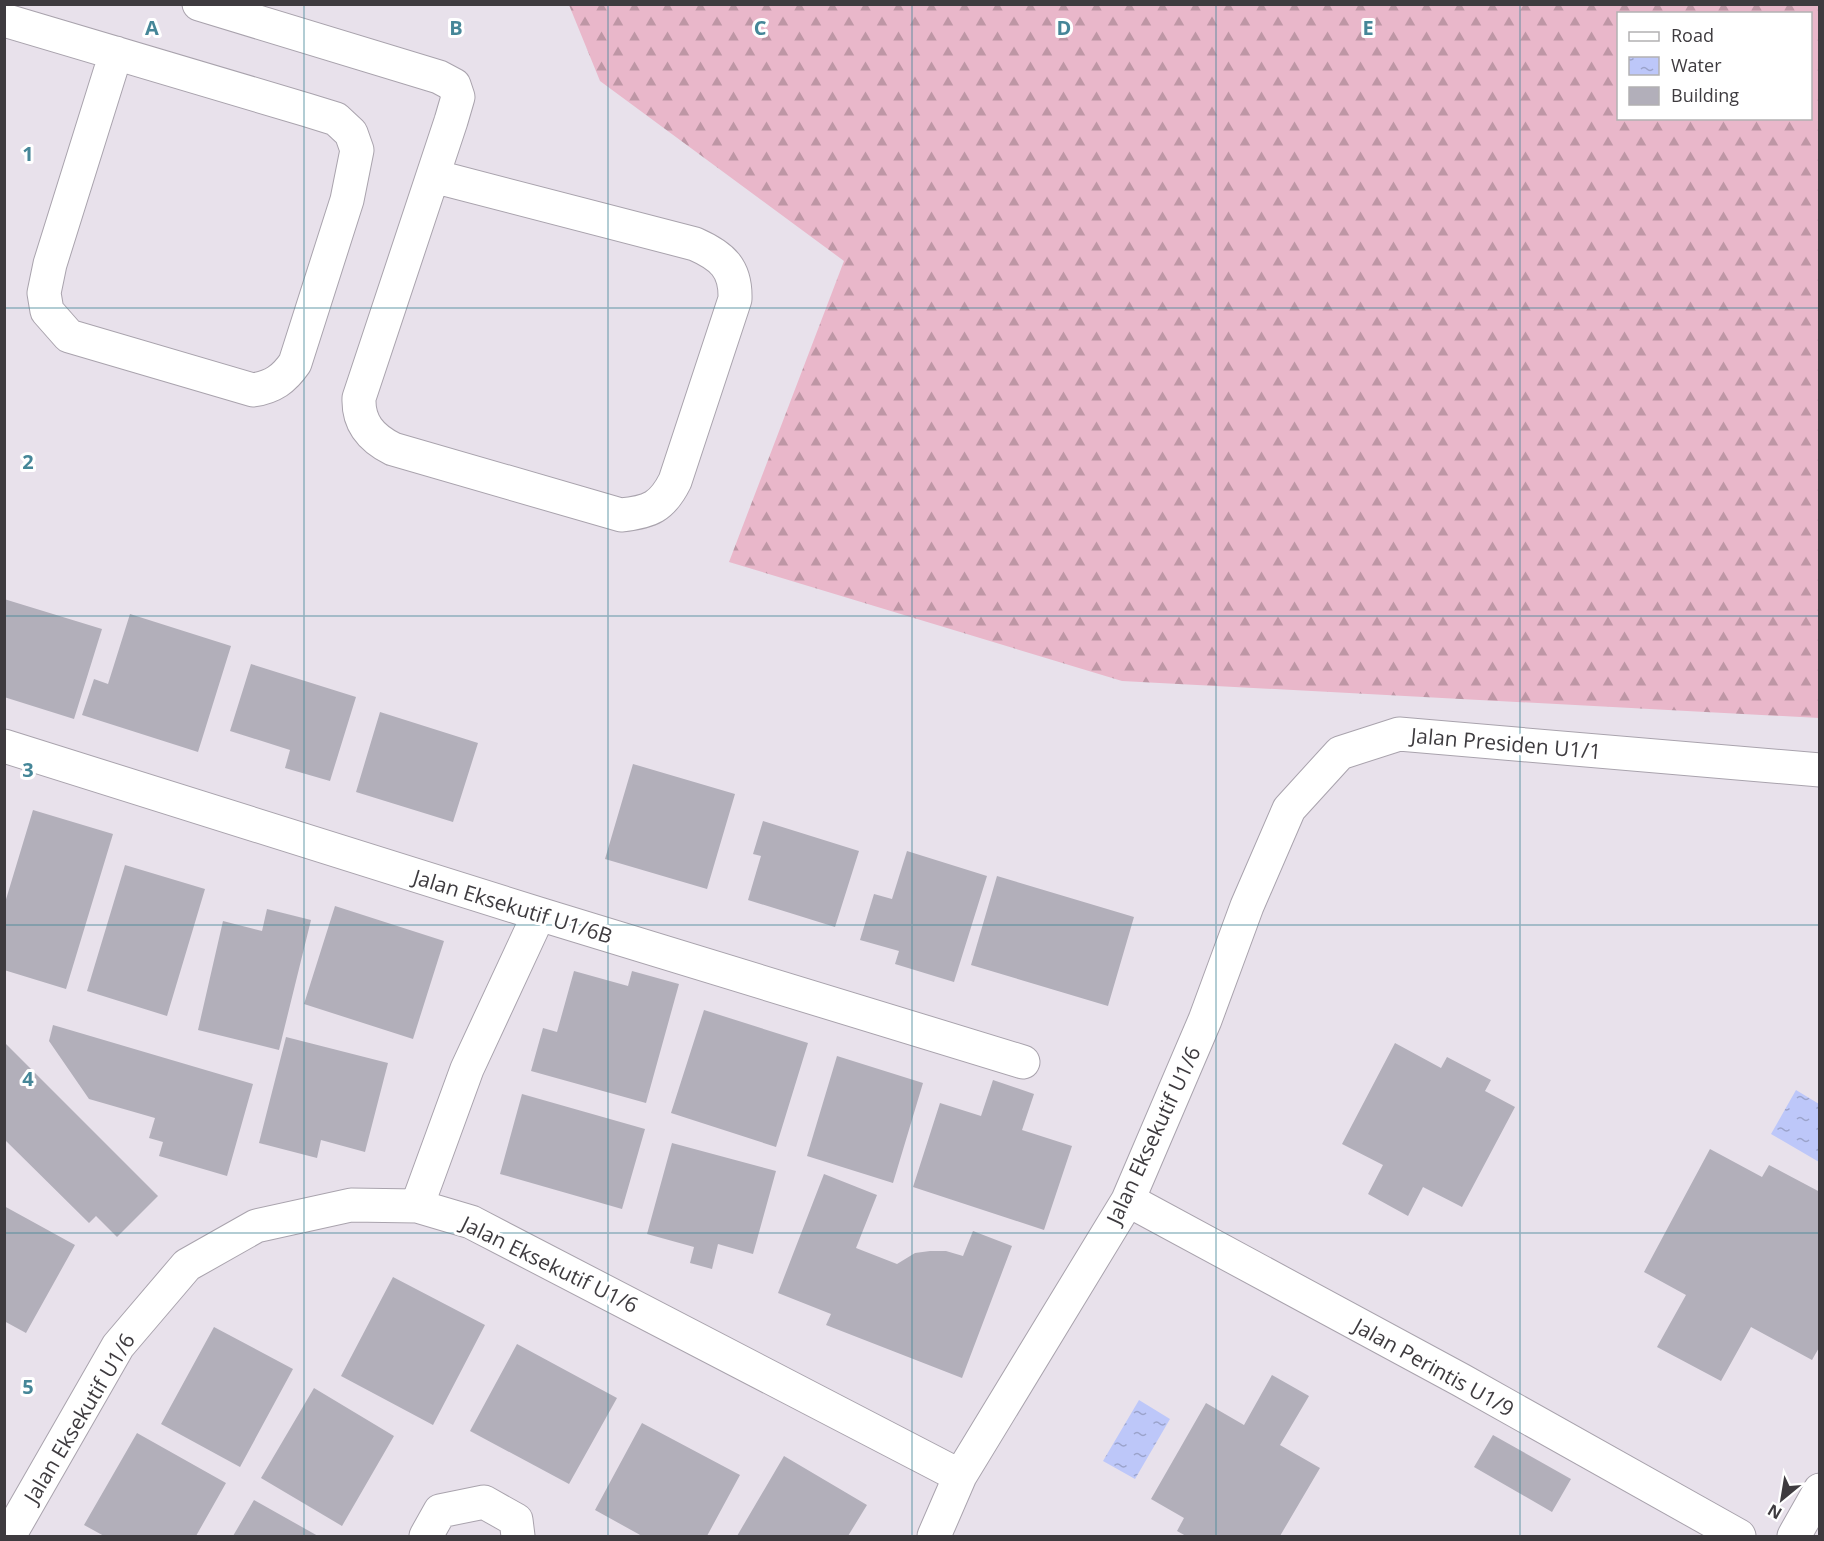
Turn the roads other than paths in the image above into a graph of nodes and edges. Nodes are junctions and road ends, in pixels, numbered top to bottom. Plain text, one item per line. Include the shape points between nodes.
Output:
1 (199, 4) edge
2 (4, 20) edge
3 (116, 53) junction
4 (433, 176) junction
5 (4, 746) edge
6 (1820, 770) edge
7 (1247, 906) joint
8 (539, 914) junction
9 (1023, 1062) dead end
10 (1128, 1200) junction
11 (417, 1206) junction
12 (960, 1476) junction
13 (1820, 1490) edge
14 (12, 1515) edge
15 (426, 1536) edge
16 (518, 1536) edge
17 (934, 1536) edge
18 (1739, 1536) edge
19 (1794, 1536) edge

1 - 4 street via 439,77 454,85 458,97
2 - 3 street
3 - 3 street via 336,119 351,133 357,150 348,200 295,363 285,377 268,387 253,390 69,336 47,311 44,292 50,264
4 - 4 street via 359,398 358,413 366,428 377,441 393,449 621,515 654,507 666,498 675,481 735,299 735,281 728,268 716,253 695,244
5 - 8 street, Jalan Eksekutif U1/6B
6 - 7 street, Jalan Presiden U1/1 via 1399,734 1340,753 1289,809
7 - 10 street, Jalan Eksekutif U1/6 via 1205,1020
8 - 9 street, Jalan Eksekutif U1/6B
8 - 11 street via 467,1069
10 - 12 street, Jalan Eksekutif U1/6
10 - 18 street, Jalan Perintis U1/9
11 - 12 street, Jalan Eksekutif U1/6 via 471,1222
11 - 14 street, Jalan Eksekutif U1/6 via 351,1205 256,1226 187,1265 118,1346
12 - 17 street, Jalan Eksekutif U1/6
13 - 19 street
15 - 16 street via 440,1511 484,1502 516,1520

